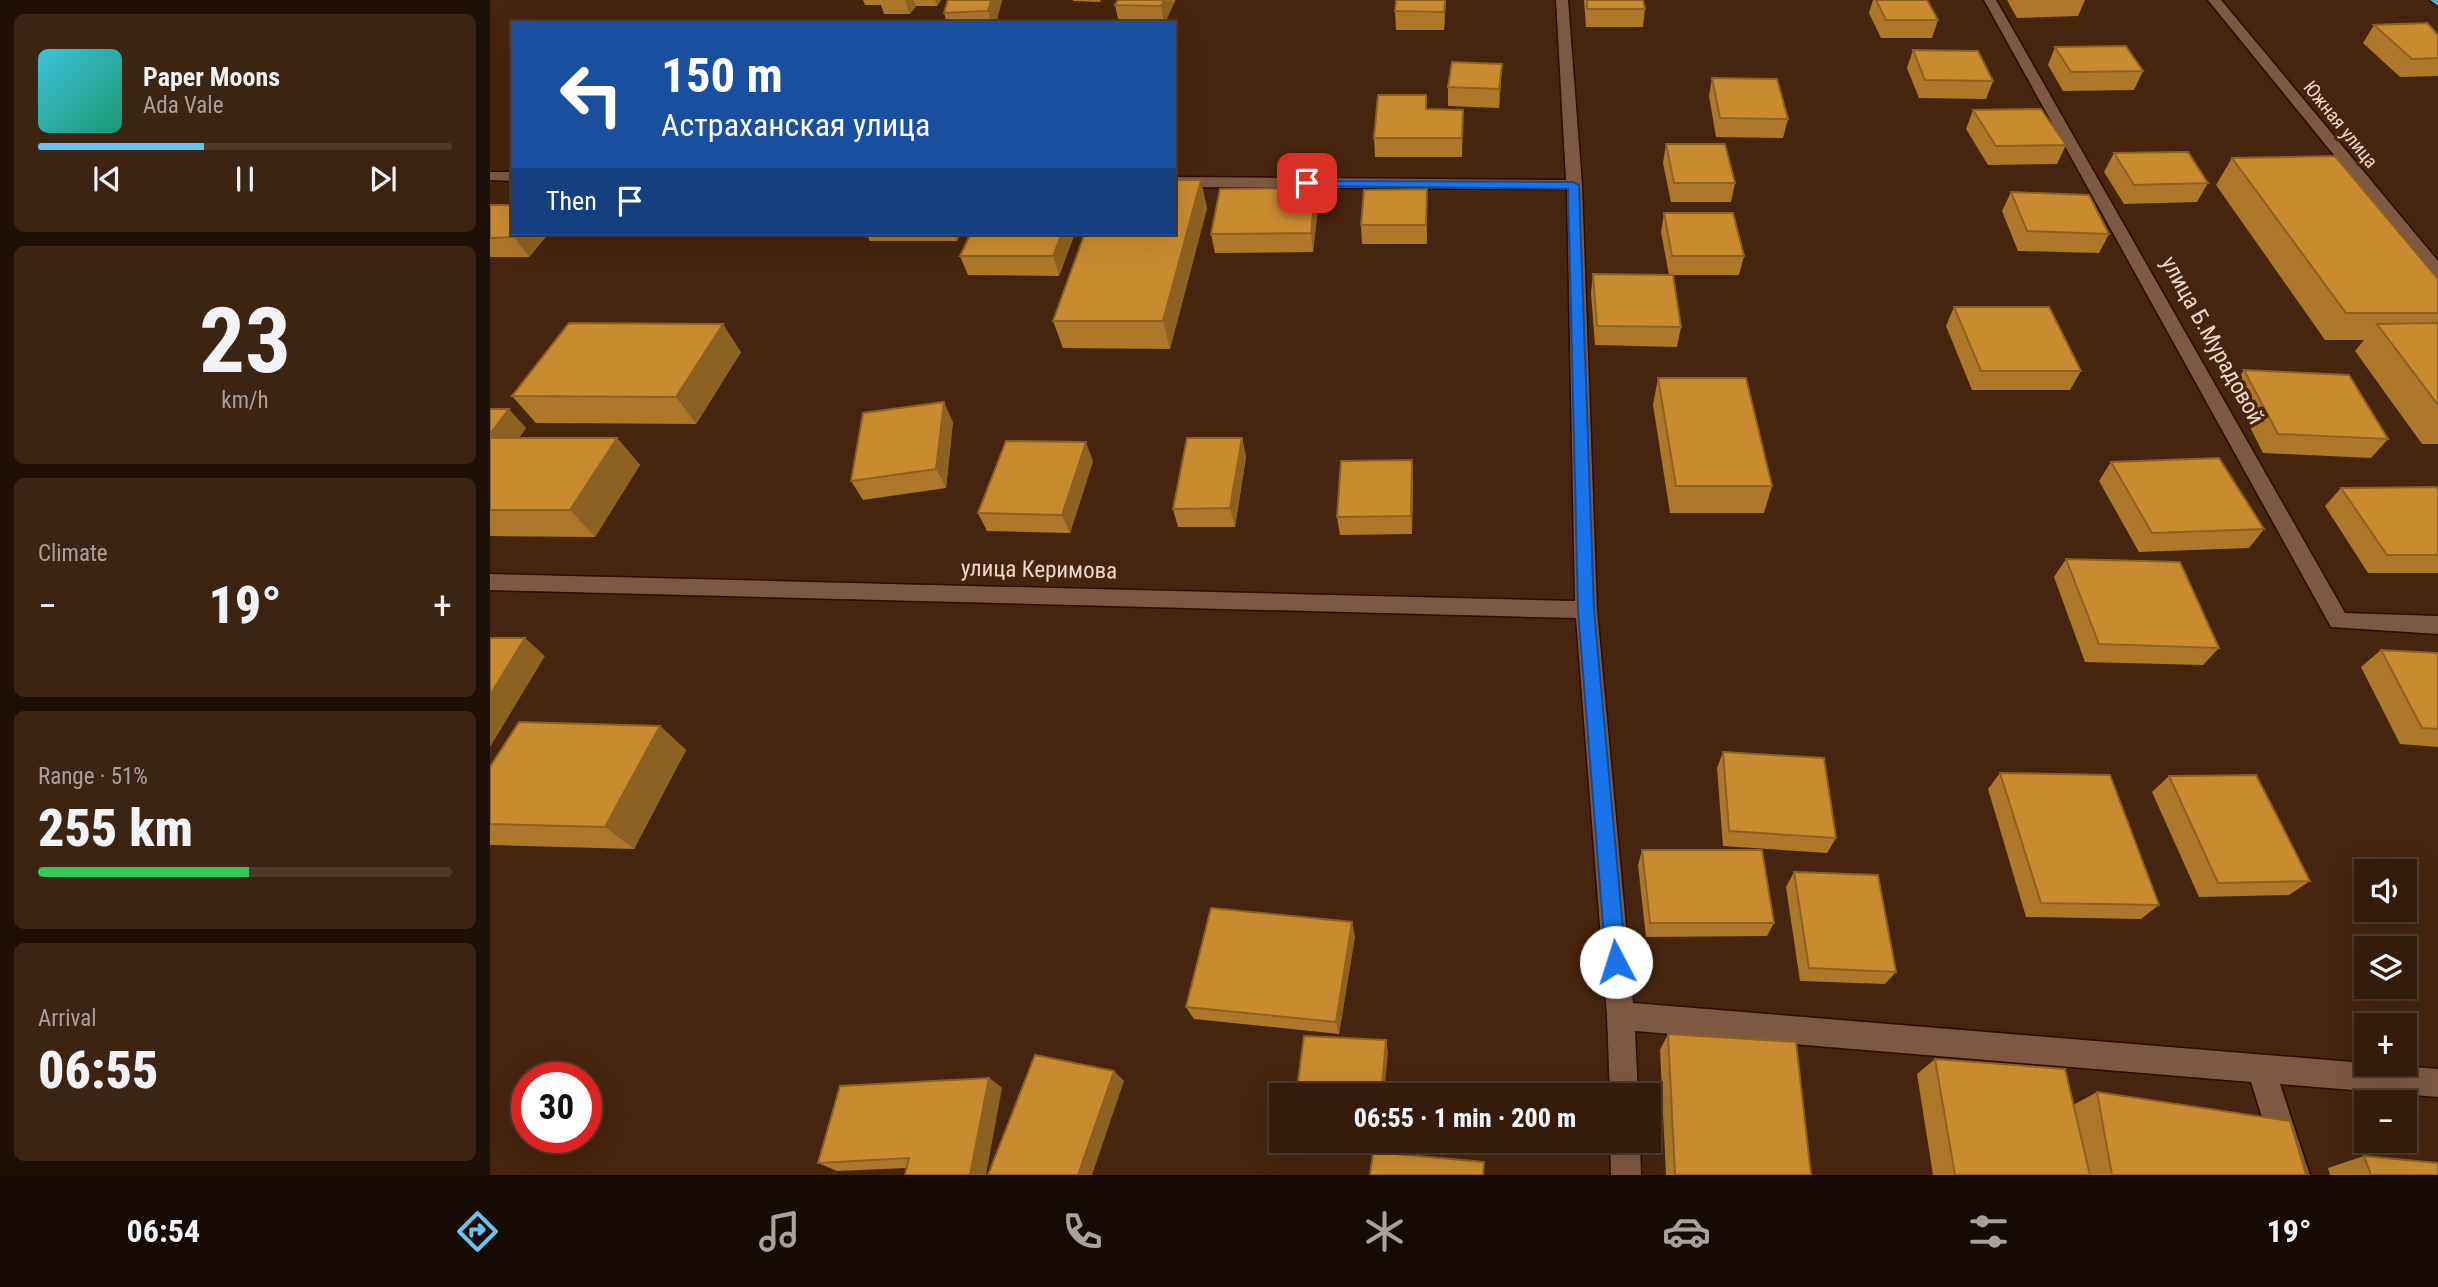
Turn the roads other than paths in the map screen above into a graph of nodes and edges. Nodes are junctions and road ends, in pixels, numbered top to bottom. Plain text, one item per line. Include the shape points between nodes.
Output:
1 (1562, 0) edge
2 (1990, 0) edge
3 (2214, 0) edge
4 (490, 176) edge
5 (511, 177) edge
6 (1176, 182) edge
7 (1573, 185) junction
8 (2438, 272) edge
9 (490, 582) edge
10 (1586, 610) junction
11 (2438, 625) edge
12 (1621, 1016) junction
13 (2261, 1069) junction
14 (1623, 1083) edge
15 (2438, 1083) edge
16 (1625, 1153) edge
17 (1626, 1175) edge
18 (2295, 1175) edge

1 - 7 street
2 - 11 street, улица Б.Мурадовой via 2339,621
3 - 8 street, Южная улица
4 - 5 street
6 - 7 street
7 - 10 street
9 - 10 street, улица Керимова
10 - 12 street
12 - 13 street
12 - 14 street
13 - 15 street
13 - 18 street
16 - 17 street

